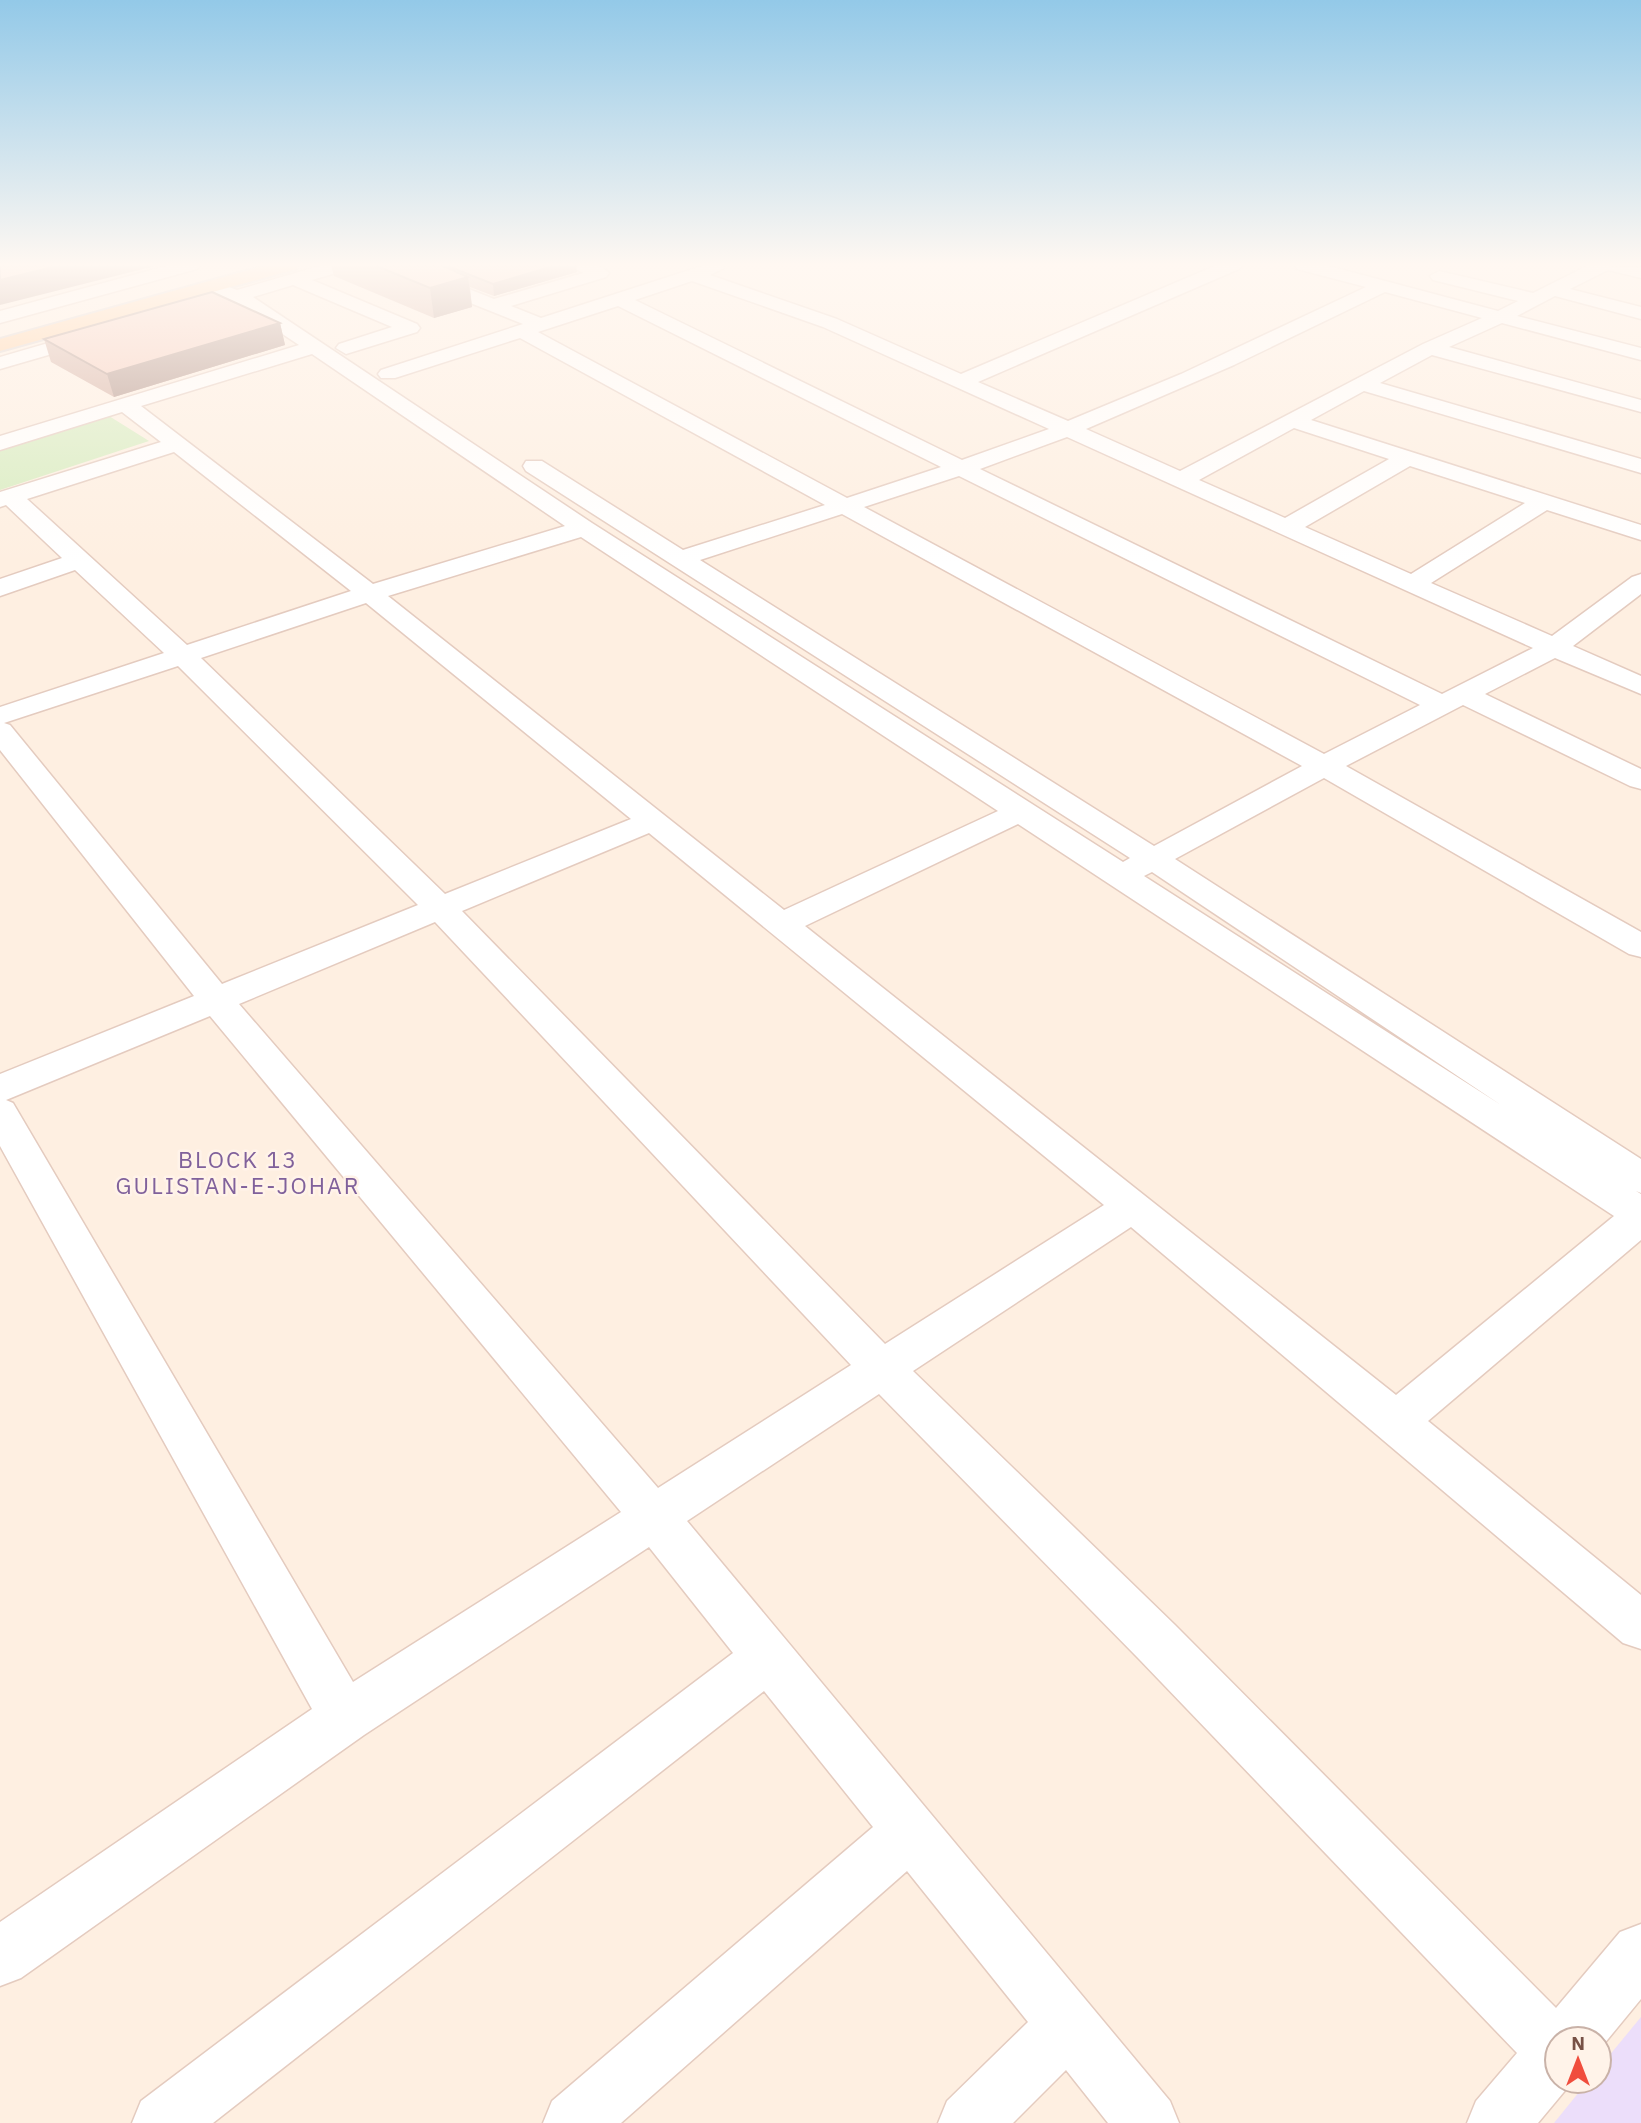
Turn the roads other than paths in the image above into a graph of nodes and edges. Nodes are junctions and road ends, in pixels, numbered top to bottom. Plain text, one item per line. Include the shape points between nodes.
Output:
1 (258, 364) edge
2 (339, 364) edge
3 (372, 364) edge
4 (419, 364) edge
5 (597, 364) edge
6 (750, 364) edge
7 (923, 364) edge
8 (1002, 364) edge
9 (1221, 364) edge
10 (1400, 364) edge
11 (1488, 364) edge
12 (388, 374) junction
13 (962, 381) junction
14 (1362, 384) junction
15 (125, 405) junction
16 (1641, 406) edge
17 (1293, 421) junction
18 (1068, 429) junction
19 (0, 443) edge
20 (177, 444) junction
21 (1407, 458) junction
22 (1641, 466) edge
23 (960, 468) junction
24 (1181, 480) junction
25 (6, 499) edge
26 (1544, 502) junction
27 (843, 504) junction
28 (1287, 527) junction
29 (584, 528) junction
30 (1641, 533) edge
31 (79, 559) junction
32 (679, 559) junction
33 (1641, 582) edge
34 (1413, 583) junction
35 (0, 588) edge
36 (371, 593) junction
37 (751, 605) junction
38 (722, 617) junction
39 (1555, 647) junction
40 (182, 655) junction
41 (1641, 686) edge
42 (1453, 700) junction
43 (0, 716) edge
44 (0, 731) edge
45 (1324, 766) junction
46 (1641, 780) edge
47 (1022, 811) junction
48 (652, 821) junction
49 (1153, 859) junction
50 (1120, 877) junction
51 (440, 908) junction
52 (781, 924) junction
53 (1641, 946) edge
54 (216, 1000) junction
55 (0, 1089) edge
56 (0, 1112) edge
57 (1641, 1178) edge
58 (1133, 1206) junction
59 (1641, 1216) edge
60 (883, 1370) junction
61 (1398, 1420) junction
62 (653, 1516) junction
63 (1641, 1626) edge
64 (768, 1657) junction
65 (345, 1717) junction
66 (911, 1831) junction
67 (1, 1954) edge
68 (1641, 1954) edge
69 (1068, 2025) junction
70 (1581, 2025) edge
71 (1543, 2038) edge
72 (1543, 2069) edge
73 (163, 2123) edge
74 (574, 2123) edge
75 (970, 2123) edge
76 (1148, 2123) edge
77 (1498, 2123) edge

1 - 15 street
2 - 29 street
3 - 12 street
4 - 12 street
5 - 27 street
6 - 23 street
7 - 13 street
8 - 13 street
9 - 18 street
10 - 14 street
11 - 16 street
12 - 32 street
13 - 18 street
14 - 17 street
14 - 22 street
15 - 19 street
15 - 20 street
17 - 21 street
17 - 24 street
18 - 23 street
18 - 24 street
20 - 25 street
20 - 36 street
21 - 26 street
21 - 28 street
23 - 27 street
23 - 42 street
24 - 28 street
25 - 31 street
26 - 30 street
26 - 34 street
27 - 32 street
27 - 45 street
28 - 34 street
29 - 36 street
29 - 38 street
31 - 35 street
31 - 40 street
32 - 37 street
33 - 39 street
34 - 39 street
36 - 40 street
36 - 48 street
37 - 38 street
37 - 49 street
38 - 47 street
39 - 41 street
39 - 42 street
40 - 43 street
40 - 51 street
42 - 45 street
42 - 46 street
44 - 54 street
45 - 49 street
45 - 53 street
47 - 50 street
47 - 52 street
48 - 51 street
48 - 52 street
49 - 50 street
49 - 57 street
50 - 59 street
51 - 54 street
51 - 60 street
52 - 58 street
54 - 55 street
54 - 62 street
56 - 65 street
58 - 60 street
58 - 61 street
59 - 61 street
60 - 62 street
60 - 71 street via 1157,1642
61 - 63 street
62 - 64 street
62 - 65 street
64 - 66 street
64 - 73 street
65 - 67 street
66 - 69 street
66 - 74 street
68 - 70 street
69 - 75 street
69 - 76 street
72 - 77 street

